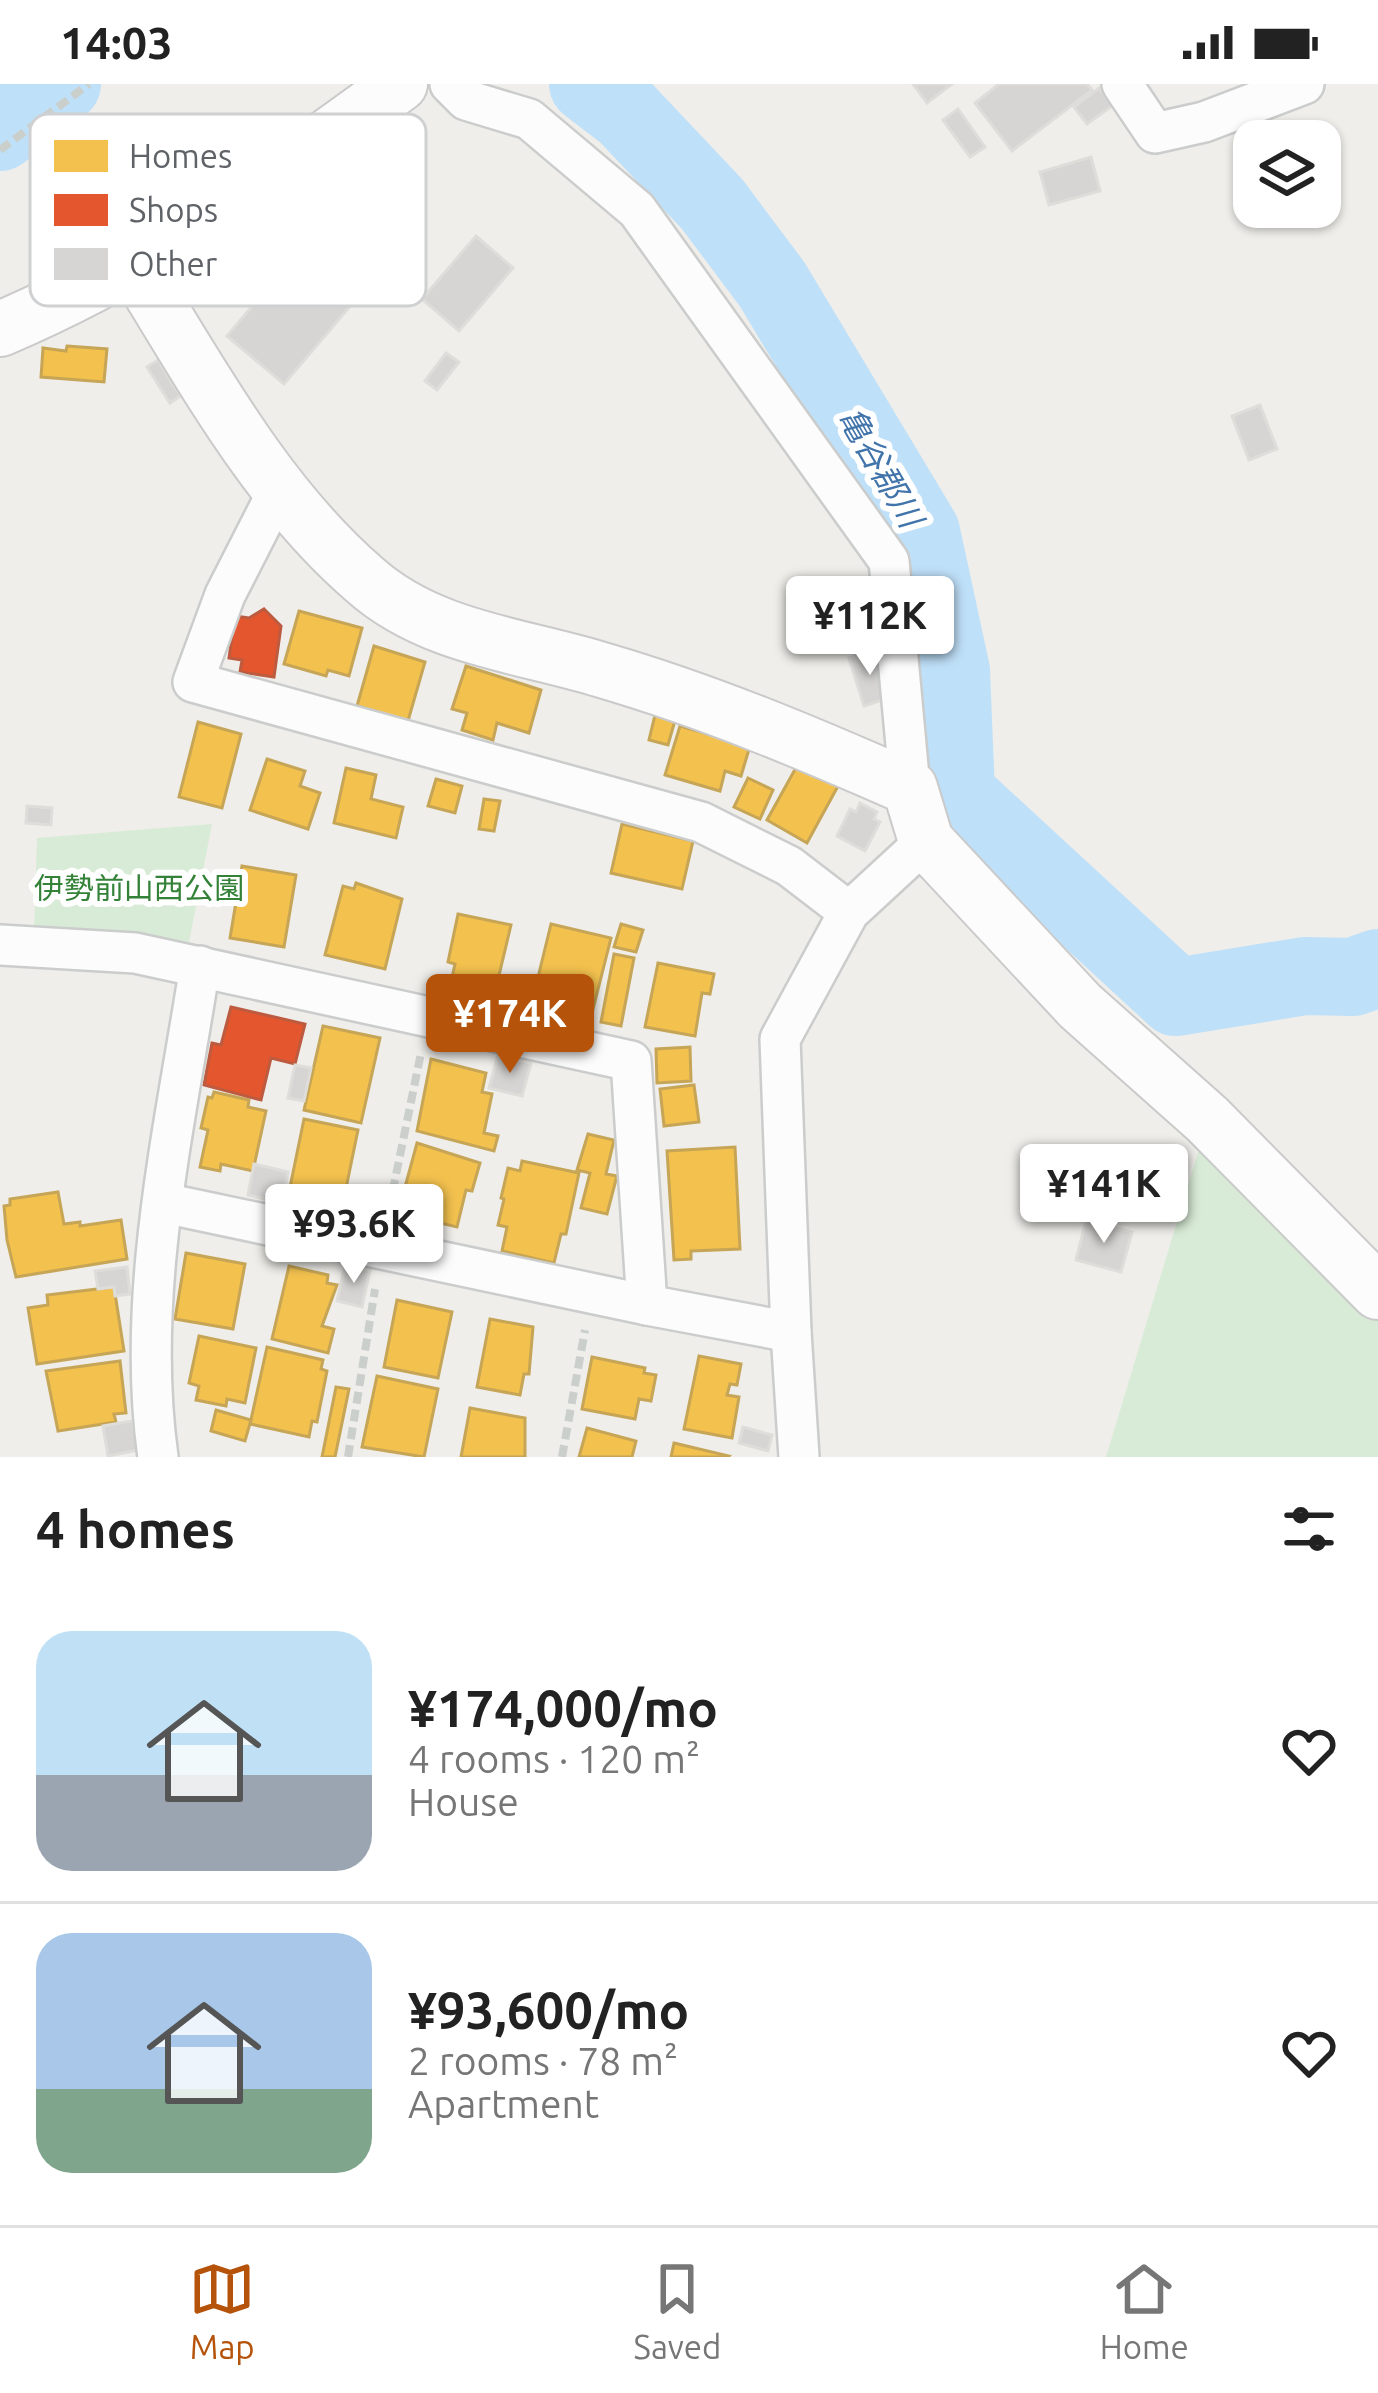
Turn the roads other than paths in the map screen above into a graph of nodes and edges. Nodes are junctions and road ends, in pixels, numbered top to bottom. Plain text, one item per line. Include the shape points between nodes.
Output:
1 (400, 84) edge
2 (450, 84) edge
3 (1122, 84) edge
4 (1304, 84) edge
5 (359, 114) edge
6 (47, 306) edge
7 (160, 306) edge
8 (0, 329) edge
9 (279, 489) junction
10 (910, 788) junction
11 (926, 841) junction
12 (849, 913) junction
13 (0, 945) edge
14 (200, 966) junction
15 (164, 1203) junction
16 (1378, 1292) edge
17 (647, 1304) junction
18 (791, 1332) junction
19 (166, 1455) edge
20 (799, 1457) edge

1 - 5 street
2 - 10 street via 466,100 530,119 637,210 889,561
3 - 4 street via 1155,133
6 - 8 street
7 - 9 street
9 - 10 street via 366,582 445,628 754,719
9 - 12 street via 225,595 193,682 701,822 789,866
10 - 11 street
11 - 12 street
11 - 16 street via 1080,1006 1207,1119
12 - 18 street via 780,1040
13 - 14 street via 135,953
14 - 15 street
14 - 17 street via 632,1061
15 - 17 street
15 - 19 street via 149,1335
17 - 18 street
18 - 20 street

